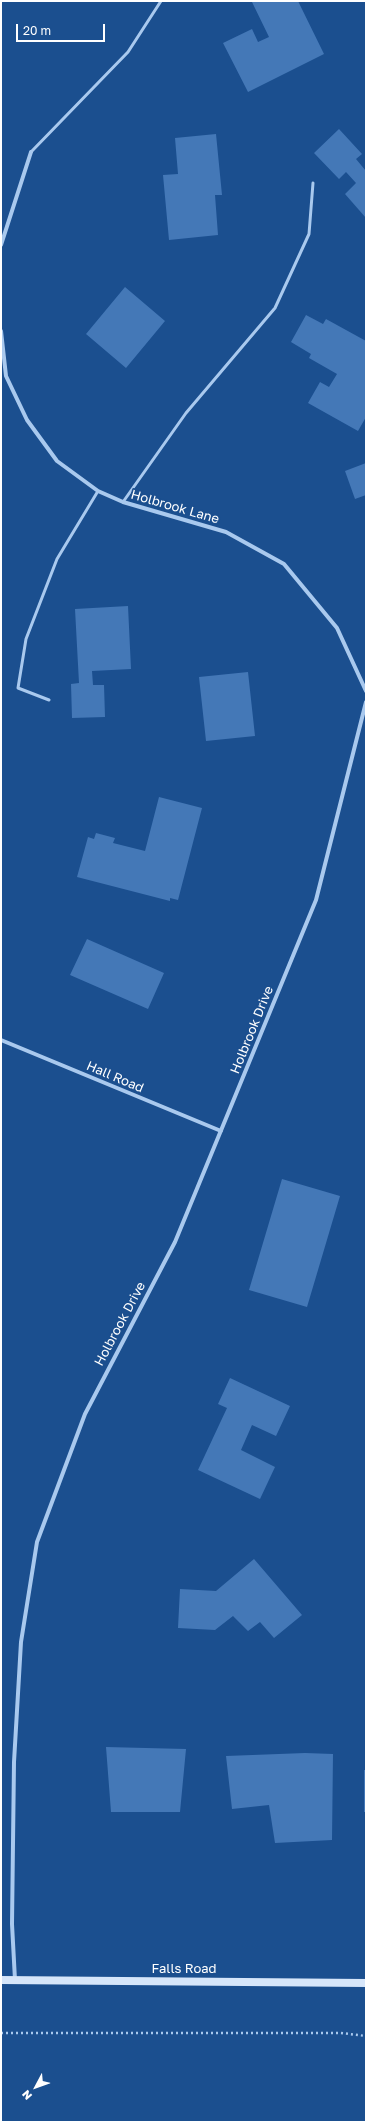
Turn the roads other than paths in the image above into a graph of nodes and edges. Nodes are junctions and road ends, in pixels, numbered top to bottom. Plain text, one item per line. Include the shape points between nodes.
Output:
1 (161, 1) edge
2 (31, 152) joint
3 (313, 183) dead end
4 (1, 245) edge
5 (1, 331) edge
6 (98, 491) junction
7 (123, 502) junction
8 (366, 691) edge
9 (48, 700) dead end
10 (366, 702) edge
11 (1, 1040) edge
12 (221, 1131) junction
13 (1, 1980) edge
14 (15, 1980) junction
15 (366, 1983) edge

1 - 2 lane via 128,52
2 - 4 street
3 - 7 lane via 309,234 275,308 186,413
5 - 6 street, Holbrook Lane via 6,376 27,420 57,461
6 - 7 street, Holbrook Lane
6 - 9 lane via 58,558 26,639 18,688
7 - 8 street, Holbrook Lane via 226,532 284,564 337,628
10 - 12 street, Holbrook Drive via 316,900
11 - 12 street, Hall Road
12 - 14 street, Holbrook Drive via 175,1242 85,1414 37,1542 21,1642 14,1762 12,1924
13 - 14 main road, Falls Road
14 - 15 main road, Falls Road

